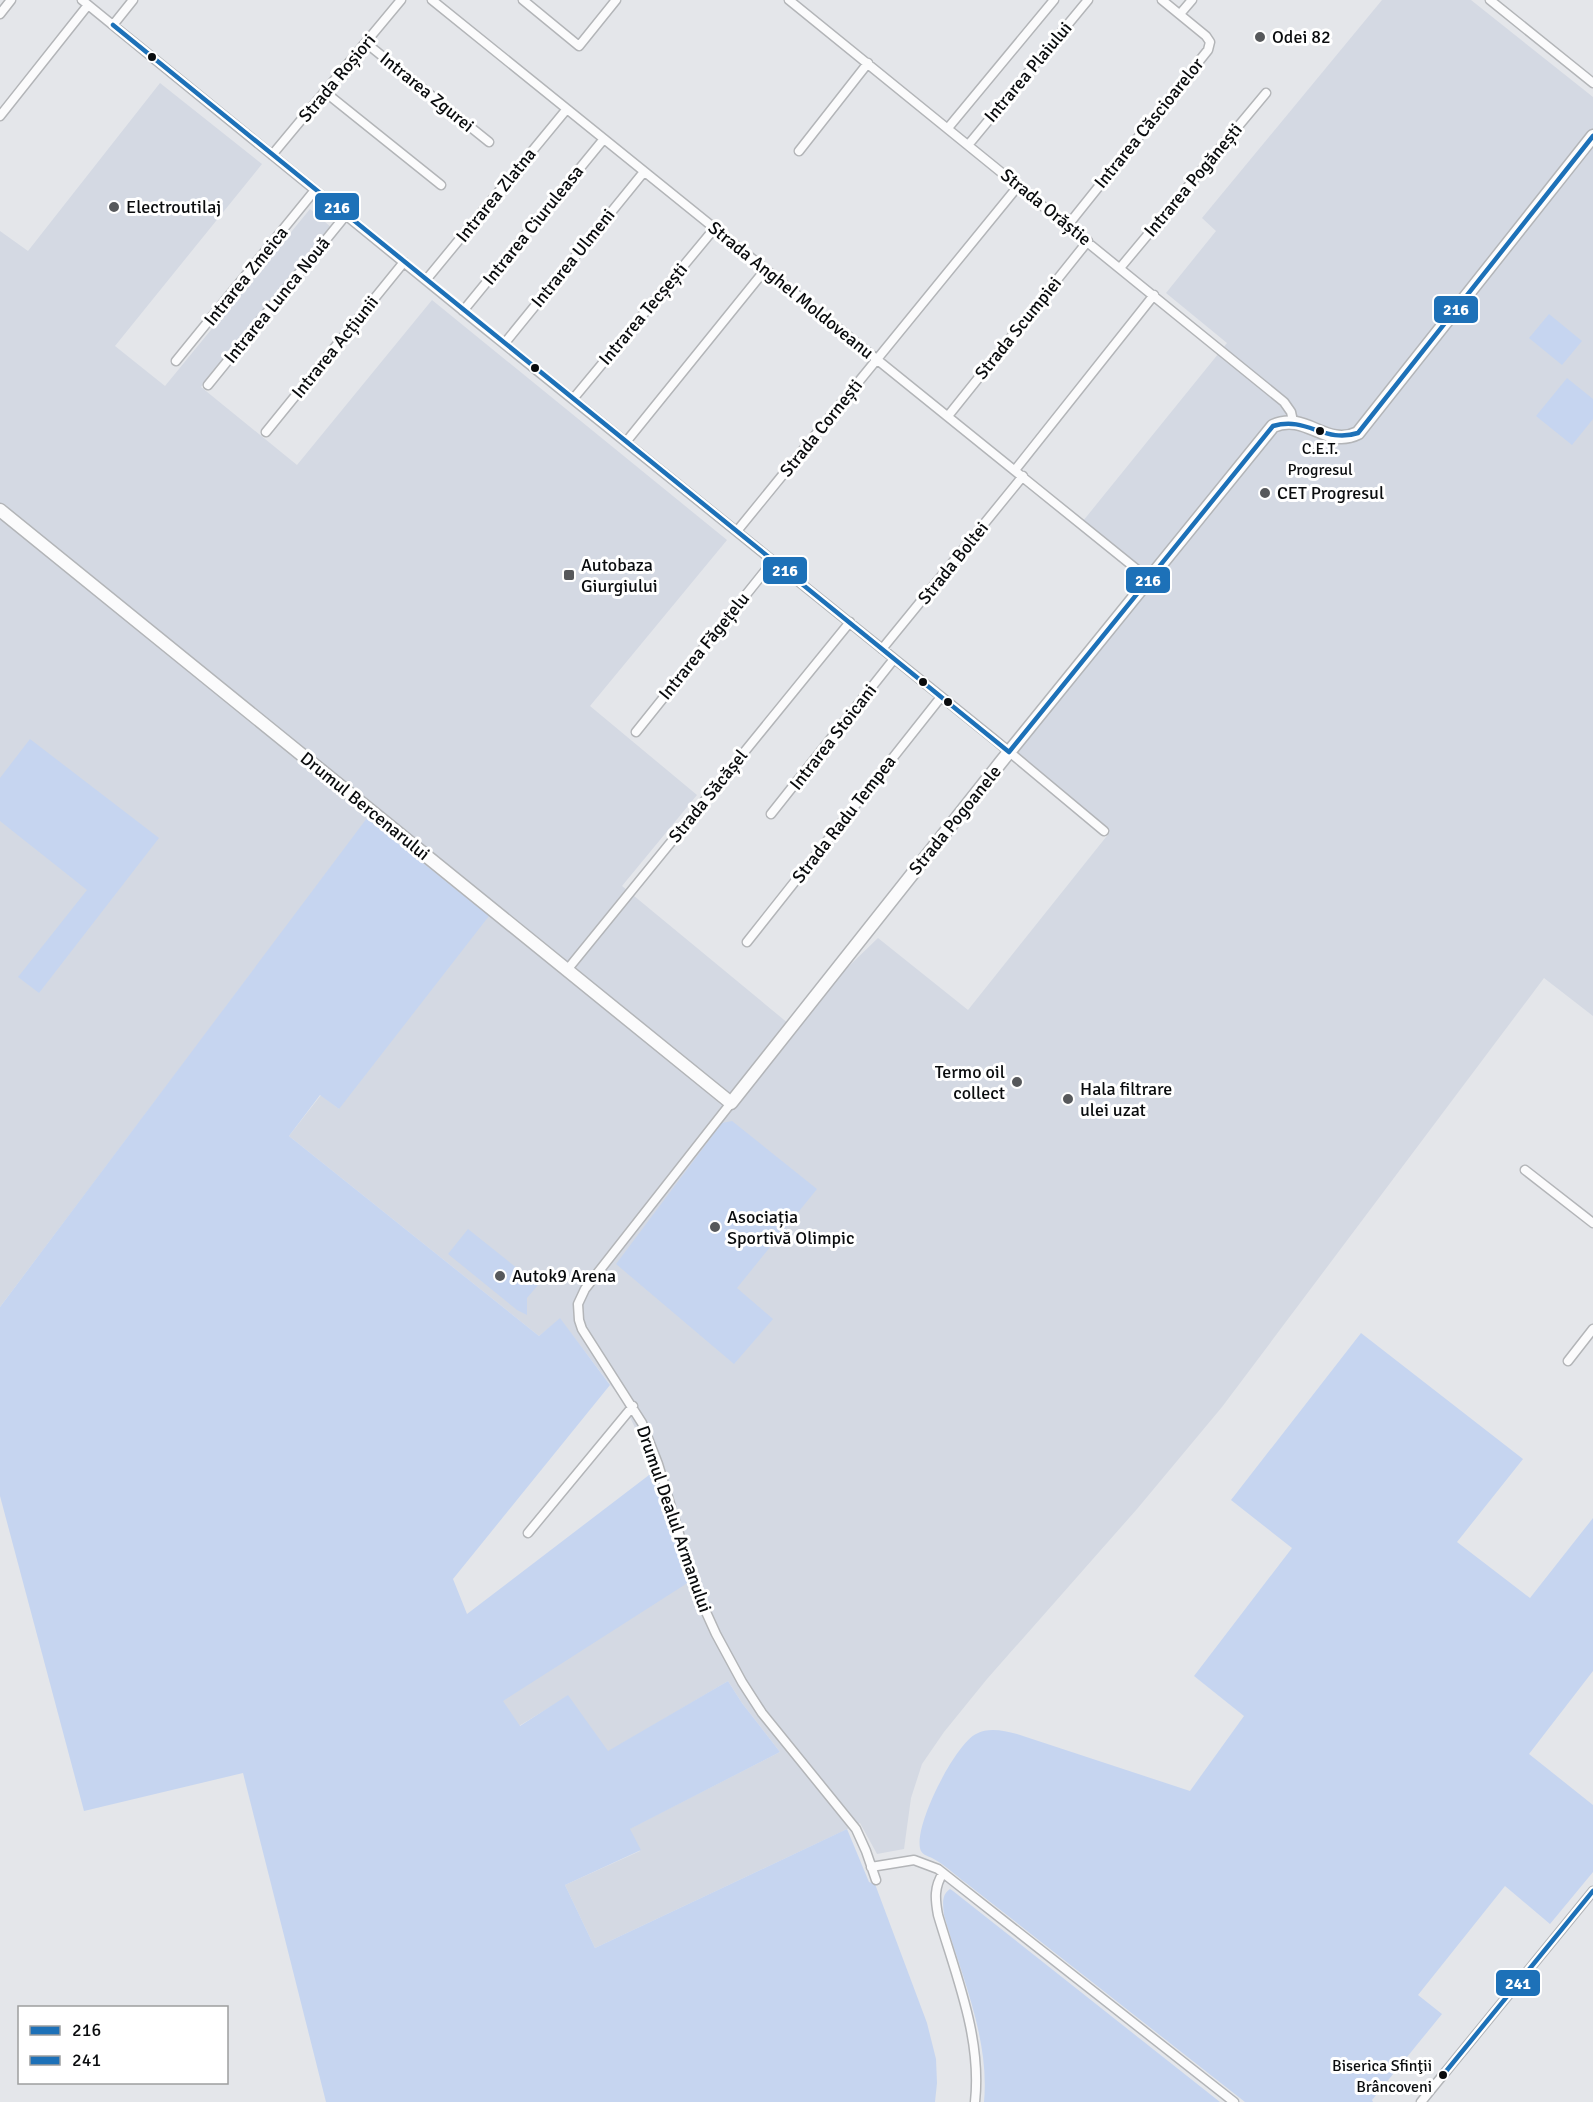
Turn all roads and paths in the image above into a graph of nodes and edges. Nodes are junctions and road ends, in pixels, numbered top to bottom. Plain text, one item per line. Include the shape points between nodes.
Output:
1 (11, 0) edge
2 (133, 0) edge
3 (401, 0) edge
4 (432, 0) edge
5 (523, 0) edge
6 (616, 0) edge
7 (789, 0) edge
8 (1054, 0) edge
9 (1088, 0) edge
10 (1162, 0) edge
11 (1192, 0) edge
12 (1490, 0) edge
13 (85, 2) edge
14 (0, 14) edge
15 (1180, 15) junction
16 (113, 25) junction
17 (366, 43) junction
18 (868, 63) junction
19 (1593, 83) edge
20 (325, 92) junction
21 (1266, 93) dead end
22 (566, 110) junction
23 (0, 116) edge
24 (948, 128) junction
25 (1593, 136) edge
26 (603, 140) junction
27 (489, 142) dead end
28 (969, 144) junction
29 (799, 151) dead end
30 (272, 155) junction
31 (643, 172) junction
32 (441, 185) dead end
33 (1019, 185) junction
34 (315, 190) junction
35 (346, 215) junction
36 (1068, 225) junction
37 (714, 229) junction
38 (1088, 241) junction
39 (404, 262) junction
40 (1120, 268) junction
41 (765, 270) junction
42 (426, 280) junction
43 (1154, 295) junction
44 (463, 311) junction
45 (504, 344) junction
46 (878, 360) junction
47 (176, 361) dead end
48 (208, 385) dead end
49 (573, 399) junction
50 (948, 416) junction
51 (1293, 421) junction
52 (266, 432) dead end
53 (626, 442) junction
54 (1015, 470) junction
55 (1023, 476) junction
56 (0, 510) edge
57 (737, 531) junction
58 (773, 561) junction
59 (1150, 580) junction
60 (850, 622) junction
61 (882, 649) junction
62 (894, 659) junction
63 (941, 697) junction
64 (636, 732) dead end
65 (1009, 752) junction
66 (771, 814) dead end
67 (1104, 831) dead end
68 (747, 942) dead end
69 (567, 970) junction
70 (731, 1103) junction
71 (1525, 1170) dead end
72 (1593, 1223) edge
73 (578, 1304) joint
74 (1593, 1329) edge
75 (1568, 1361) dead end
76 (633, 1407) junction
77 (528, 1533) dead end
78 (872, 1867) junction
79 (943, 1873) junction
80 (876, 1881) dead end
81 (1593, 1890) edge
82 (975, 2102) edge
83 (1234, 2102) edge
84 (1421, 2102) edge

1 - 14 street
2 - 16 street
3 - 17 street, Strada Roșiori
4 - 22 street, Strada Anghel Moldoveanu
5 - 6 street via 579,46
7 - 18 street, Strada Orăștie
8 - 24 street
9 - 28 street, Intrarea Plaiului
10 - 15 street, Intrarea Căscioarelor
11 - 15 street
12 - 19 street
13 - 16 street
13 - 23 street
15 - 36 street, Intrarea Căscioarelor via 1206,36 1210,42 1208,50
16 - 30 street
17 - 20 street, Strada Roșiori
17 - 27 street, Intrarea Zgurei
18 - 24 street, Strada Orăștie
18 - 29 street
20 - 30 street, Strada Roșiori
20 - 32 street
21 - 40 street, Intrarea Pogănești
22 - 26 street, Strada Anghel Moldoveanu
22 - 42 street, Intrarea Zlatna
24 - 28 street, Strada Orăștie
25 - 51 street via 1358,433 1341,439
26 - 31 street, Strada Anghel Moldoveanu
26 - 44 street, Intrarea Ciuruleasa
28 - 33 street, Strada Orăștie
30 - 34 street
31 - 37 street, Strada Anghel Moldoveanu
31 - 45 street, Intrarea Ulmeni
33 - 36 street, Strada Orăștie
33 - 46 street, Strada Cornești
34 - 35 street
34 - 47 street, Intrarea Zmeica
35 - 39 street
35 - 48 street, Intrarea Lunca Nouă
36 - 38 street, Strada Orăștie
37 - 41 street, Strada Anghel Moldoveanu
37 - 49 street, Intrarea Tecșești
38 - 40 street, Strada Orăștie
38 - 50 street, Strada Scumpiei
39 - 42 street
39 - 52 street, Intrarea Acțiunii
40 - 43 street, Strada Orăștie
41 - 46 street, Strada Anghel Moldoveanu
41 - 53 street
42 - 44 street
43 - 51 street, Strada Orăștie via 1284,402
43 - 54 street
44 - 45 street
45 - 49 street
46 - 50 street, Strada Anghel Moldoveanu
46 - 57 street, Strada Cornești
49 - 53 street
50 - 54 street, Strada Anghel Moldoveanu
51 - 59 street, Strada Pogoanele via 1273,426
53 - 57 street
54 - 55 street, Strada Anghel Moldoveanu
55 - 59 street, Strada Anghel Moldoveanu
55 - 61 street, Strada Boltei
56 - 69 street, Drumul Bercenarului
57 - 58 street
58 - 60 street
58 - 64 street, Intrarea Făgețelu
59 - 65 street, Strada Pogoanele
60 - 61 street
60 - 69 street, Strada Săcășel
61 - 62 street
62 - 63 street
62 - 66 street, Intrarea Stoicani
63 - 65 street
63 - 68 street, Strada Radu Tempea
65 - 67 street
65 - 70 street, Strada Pogoanele
69 - 70 street, Drumul Bercenarului
70 - 73 street, Strada Pogoanele via 585,1289
71 - 72 street
73 - 76 street, Drumul Dealul Armanului via 582,1329
74 - 75 street
76 - 77 street
76 - 78 street, Drumul Dealul Armanului via 655,1455 696,1590 716,1634 762,1713 856,1829
78 - 79 street via 909,1860
78 - 80 street, Drumul Dealul Armanului
79 - 82 street via 935,1900 975,2051
79 - 83 street
81 - 84 street

